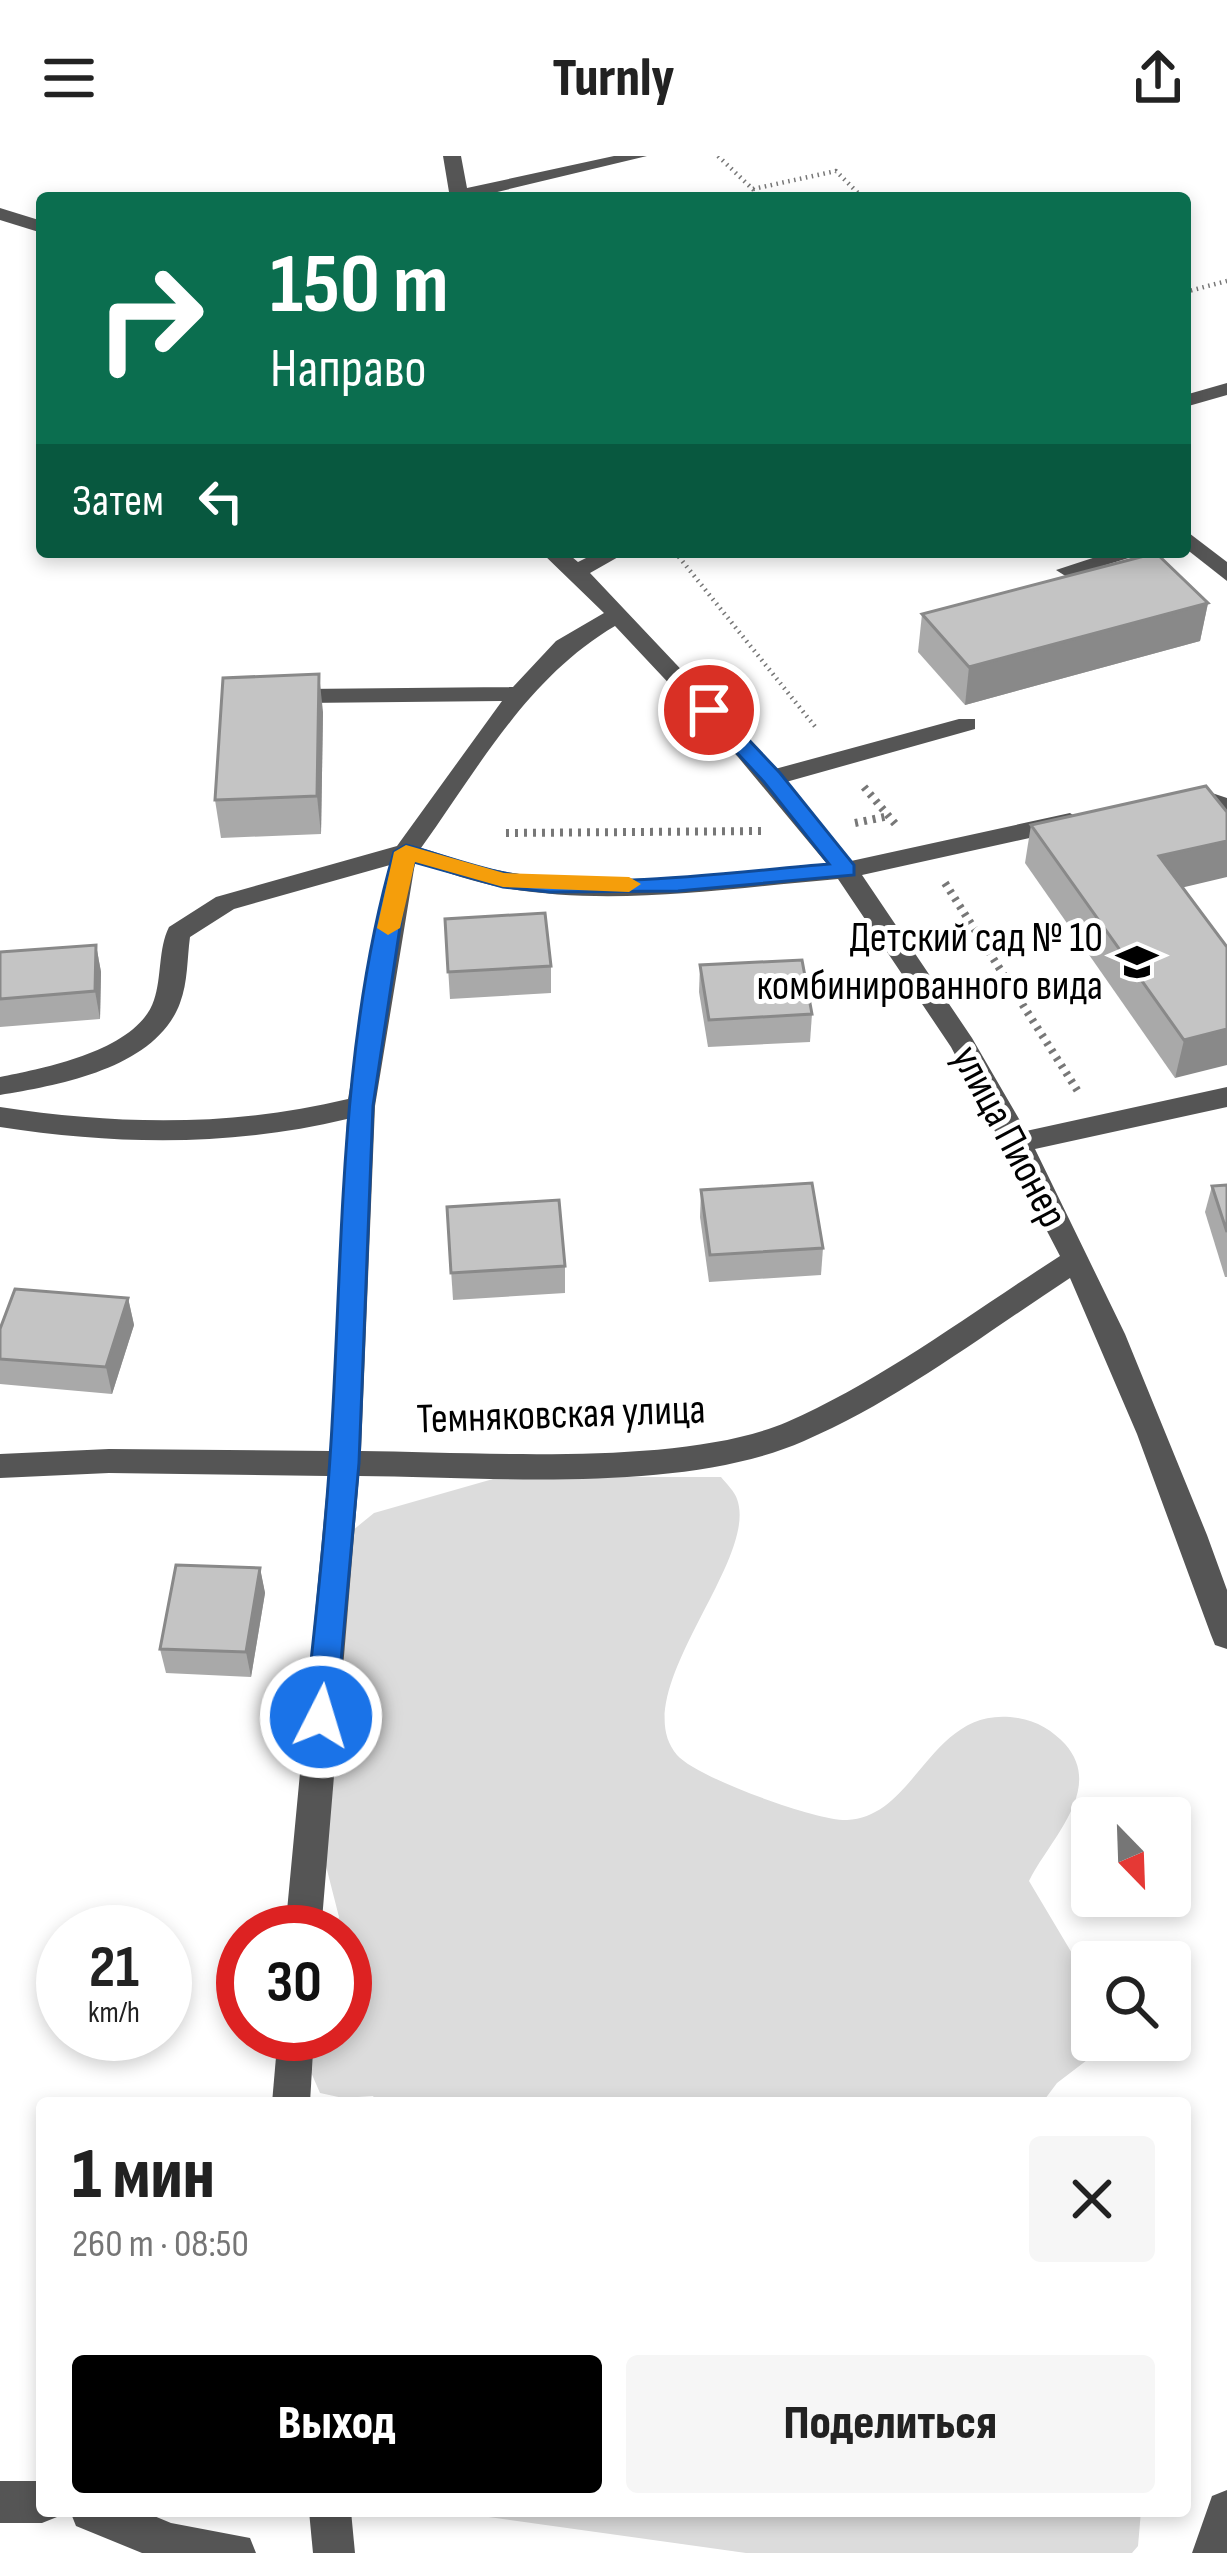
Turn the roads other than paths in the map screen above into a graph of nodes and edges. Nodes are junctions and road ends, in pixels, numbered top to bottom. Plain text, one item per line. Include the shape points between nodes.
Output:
1 (452, 156) edge
2 (638, 156) edge
3 (453, 192) edge
4 (472, 192) edge
5 (0, 214) edge
6 (36, 225) edge
7 (1227, 389) edge
8 (1191, 398) edge
9 (1191, 542) edge
10 (560, 558) edge
11 (603, 558) edge
12 (1114, 558) edge
13 (1067, 570) dead end
14 (576, 571) junction
15 (1227, 574) edge
16 (617, 615) junction
17 (518, 694) junction
18 (302, 696) edge
19 (967, 724) dead end
20 (772, 778) junction
21 (1152, 803) edge
22 (1227, 807) edge
23 (1105, 813) edge
24 (406, 852) junction
25 (846, 870) junction
26 (0, 1086) edge
27 (1227, 1097) edge
28 (361, 1106) junction
29 (0, 1117) edge
30 (1016, 1143) junction
31 (1075, 1262) junction
32 (345, 1463) junction
33 (0, 1466) edge
34 (1227, 1635) edge
35 (305, 1905) edge
36 (294, 2061) edge
37 (291, 2097) edge
38 (0, 2502) edge
39 (36, 2502) edge
40 (1227, 2511) edge
41 (106, 2517) edge
42 (331, 2517) edge
43 (236, 2553) edge
44 (334, 2553) edge
45 (1213, 2553) edge

1 - 3 street
2 - 4 street
5 - 6 street
7 - 8 street
9 - 15 street
10 - 14 street, улица Пионер
11 - 14 street
12 - 13 street
14 - 16 street, улица Пионер
16 - 17 street via 564,646
16 - 20 street, улица Пионер
17 - 18 street
17 - 24 street
19 - 20 street
20 - 25 street, улица Пионер
21 - 22 street via 1200,796
23 - 25 street
24 - 25 street via 550,885
24 - 26 street via 225,903 178,933 165,1010 132,1044 46,1079
24 - 28 street
25 - 30 street, улица Пионер
27 - 30 street
28 - 29 street via 257,1129 176,1134 100,1133
28 - 32 street
30 - 31 street, улица Пионер
31 - 32 street, Темняковская улица via 792,1433 658,1461
31 - 34 street, улица Пионер
32 - 33 street, Темняковская улица
32 - 35 street
36 - 37 street
38 - 39 street
40 - 45 street
41 - 43 street via 171,2544
42 - 44 street

